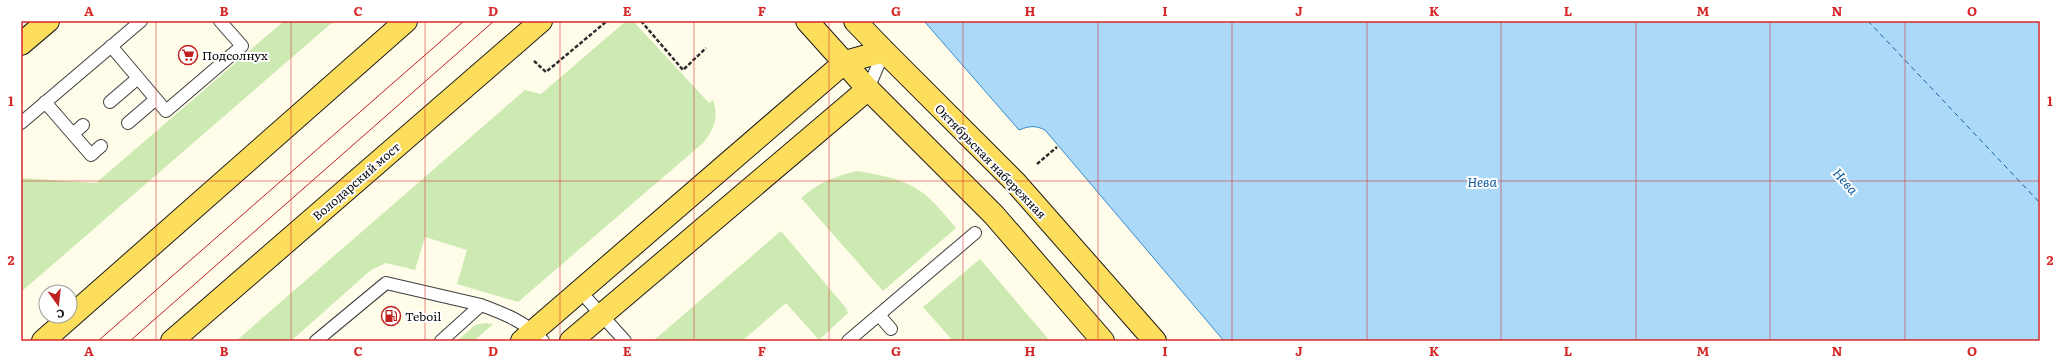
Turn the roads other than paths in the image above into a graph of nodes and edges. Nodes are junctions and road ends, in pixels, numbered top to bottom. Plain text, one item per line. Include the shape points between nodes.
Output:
1 (48, 21) edge
2 (141, 21) edge
3 (220, 21) edge
4 (406, 21) edge
5 (541, 21) edge
6 (807, 21) edge
7 (855, 21) edge
8 (21, 44) edge
9 (111, 46) junction
10 (884, 51) junction
11 (845, 62) junction
12 (138, 78) junction
13 (868, 89) junction
14 (156, 99) junction
15 (45, 102) junction
16 (110, 102) dead end
17 (21, 123) edge
18 (128, 123) dead end
19 (83, 125) dead end
20 (73, 134) junction
21 (101, 146) dead end
22 (975, 233) dead end
23 (580, 291) junction
24 (481, 305) junction
25 (602, 315) junction
26 (878, 315) junction
27 (892, 329) dead end
28 (533, 338) edge
29 (43, 341) edge
30 (172, 341) edge
31 (316, 341) edge
32 (441, 341) edge
33 (571, 341) edge
34 (625, 341) edge
35 (848, 341) edge
36 (1102, 341) edge
37 (1155, 341) edge

1 - 8 main road
2 - 9 lane
3 - 14 lane via 242,46 166,111
4 - 29 main road
5 - 30 main road, Володарский мост
6 - 11 main road
7 - 10 main road, Октябрьская набережная
9 - 12 lane
9 - 15 lane
10 - 11 main road
10 - 13 lane
10 - 37 main road, Октябрьская набережная via 1015,182
11 - 13 main road
11 - 23 main road
12 - 14 lane
12 - 16 lane
13 - 25 main road
13 - 36 main road via 994,216
14 - 18 lane
15 - 17 lane
15 - 20 lane
19 - 20 lane
20 - 21 lane via 91,155
22 - 26 lane
23 - 25 lane
23 - 28 main road
24 - 28 lane via 513,317
24 - 31 lane via 386,283
24 - 32 lane
25 - 33 main road
25 - 34 lane
26 - 27 lane
26 - 35 lane

